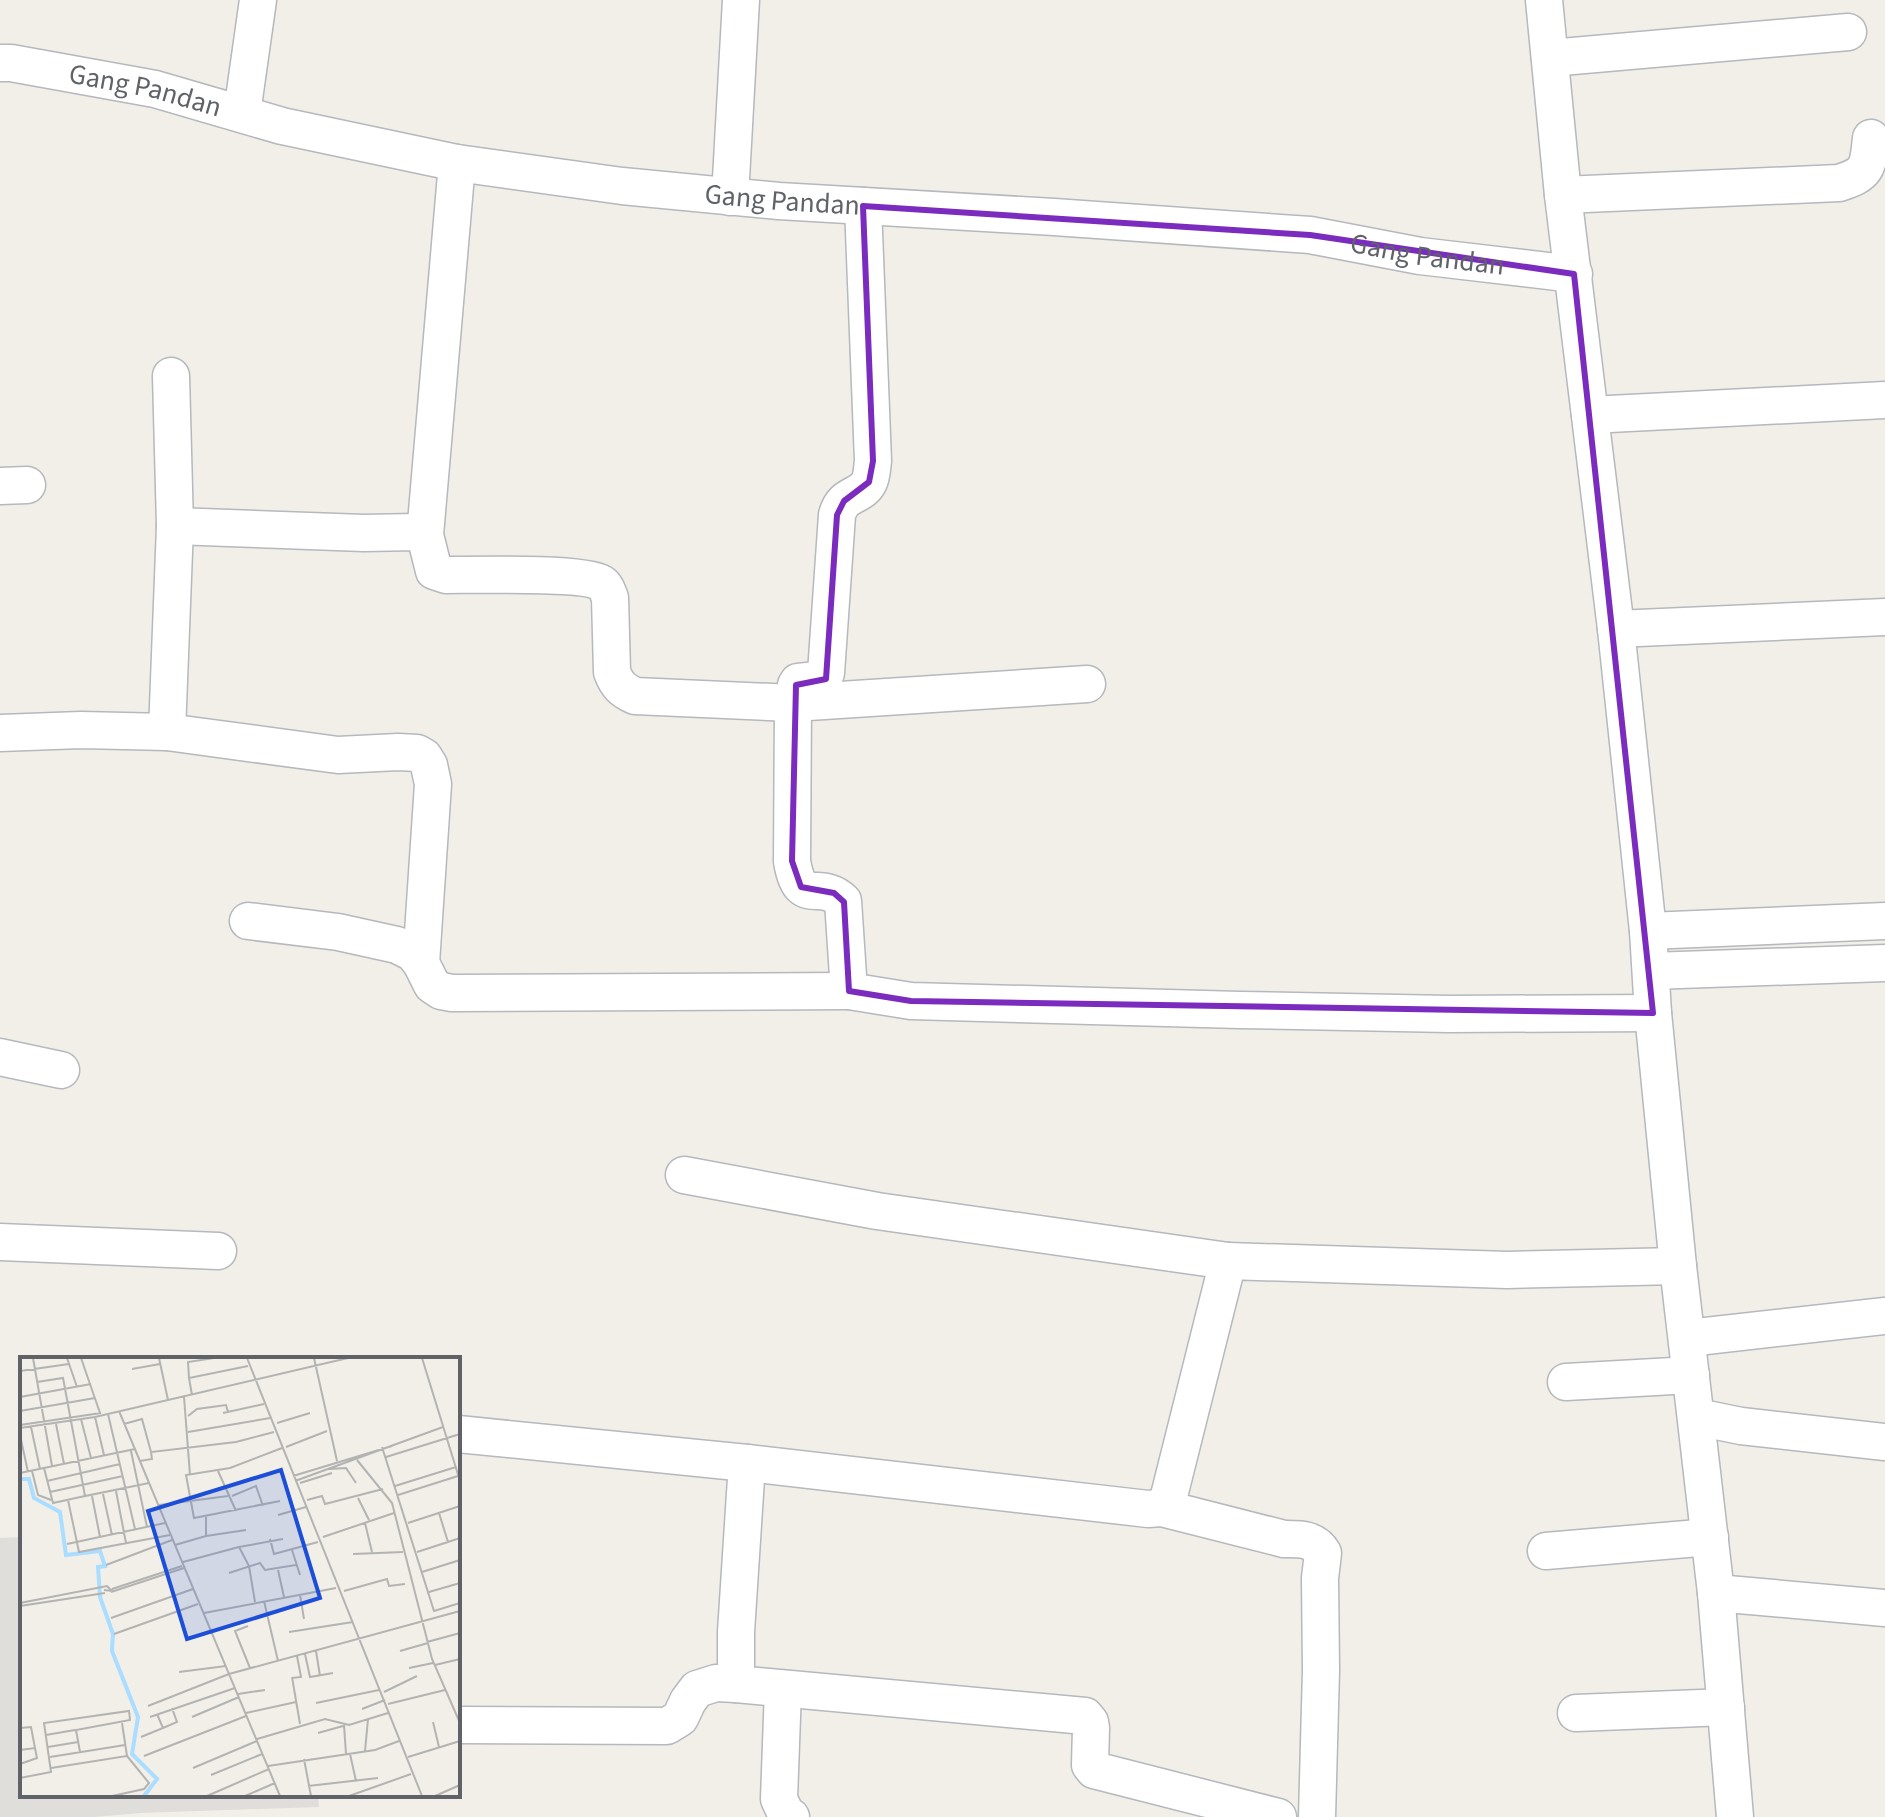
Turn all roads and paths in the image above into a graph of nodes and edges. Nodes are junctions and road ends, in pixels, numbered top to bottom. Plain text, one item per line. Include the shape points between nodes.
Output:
1 (258, 0) edge
2 (741, 0) edge
3 (1544, 0) edge
4 (1848, 32) dead end
5 (1550, 58) junction
6 (0, 63) edge
7 (242, 113) junction
8 (1871, 138) dead end
9 (457, 163) junction
10 (1563, 195) junction
11 (730, 197) junction
12 (863, 206) junction
13 (1574, 274) junction
14 (171, 376) dead end
15 (1885, 400) edge
16 (1590, 415) junction
17 (175, 526) junction
18 (425, 535) junction
19 (1885, 617) edge
20 (1616, 629) junction
21 (1087, 684) dead end
22 (793, 703) junction
23 (167, 732) junction
24 (0, 733) edge
25 (248, 921) dead end
26 (1885, 921) edge
27 (1648, 931) junction
28 (421, 963) junction
29 (1885, 963) edge
30 (1651, 971) junction
31 (849, 991) junction
32 (1653, 1013) junction
33 (0, 1057) edge
34 (61, 1070) dead end
35 (684, 1175) dead end
36 (0, 1242) edge
37 (218, 1251) dead end
38 (1228, 1261) junction
39 (1678, 1266) junction
40 (1885, 1316) edge
41 (1688, 1338) junction
42 (1691, 1375) junction
43 (1566, 1382) dead end
44 (1697, 1417) junction
45 (460, 1434) edge
46 (1885, 1442) edge
47 (747, 1463) junction
48 (1162, 1508) junction
49 (1710, 1537) junction
50 (1546, 1551) dead end
51 (1716, 1593) junction
52 (1885, 1608) edge
53 (736, 1684) junction
54 (783, 1689) junction
55 (1726, 1707) junction
56 (1576, 1713) dead end
57 (460, 1725) edge
58 (791, 1817) edge
59 (1278, 1817) edge
60 (1317, 1817) edge
61 (1735, 1817) edge

1 - 7 street
2 - 11 street
3 - 5 street
4 - 5 street
5 - 10 street
6 - 7 street, Gang Pandan via 155,89
7 - 9 street, Gang Pandan
8 - 10 street via 1868,164 1853,179 1839,183
9 - 11 street, Gang Pandan
9 - 18 street
10 - 13 street
11 - 12 street, Gang Pandan
12 - 13 street, Gang Pandan via 1310,235 1420,256
12 - 22 street via 871,476 866,487 839,505 826,673 798,682
13 - 16 street
14 - 17 street
15 - 16 street
16 - 20 street
17 - 18 street
17 - 23 street
18 - 22 street via 434,571 446,575 579,577 601,583 610,598 615,682 635,696
19 - 20 street
20 - 27 street
21 - 22 street
22 - 31 street via 794,875 805,890 832,892 843,901
23 - 24 street
23 - 28 street via 338,755 398,752 424,757 433,784
25 - 28 street via 397,945
26 - 27 street
27 - 30 street
28 - 31 street via 432,985 452,993
29 - 30 street
30 - 32 street
31 - 32 street via 911,1001 1270,1011
32 - 39 street
33 - 34 street
35 - 38 street via 877,1211
36 - 37 street
38 - 39 street via 1507,1270
38 - 48 street
39 - 41 street
40 - 41 street
41 - 42 street
42 - 43 street
42 - 44 street
44 - 46 street
44 - 49 street
45 - 47 street
47 - 48 street
47 - 53 street
48 - 60 street via 1304,1540 1321,1550
49 - 50 street
49 - 51 street
51 - 52 street
51 - 55 street
53 - 54 street
53 - 57 street via 697,1689 680,1718 667,1726
54 - 58 street via 779,1799
54 - 59 street via 1085,1716 1094,1770
55 - 56 street
55 - 61 street

